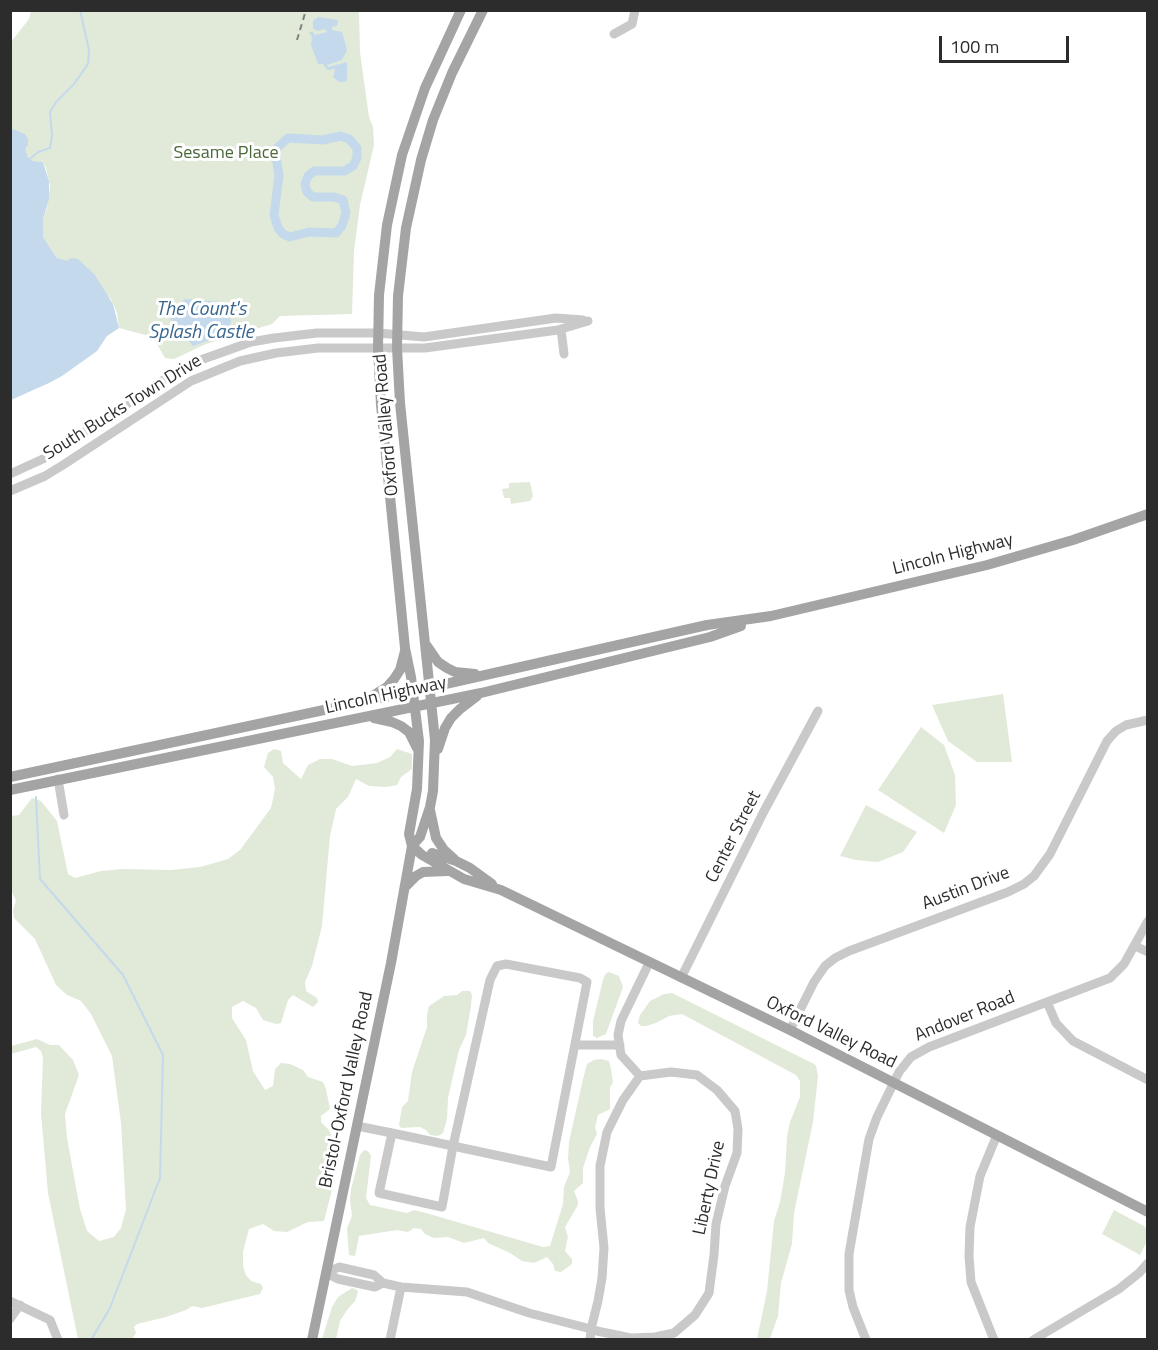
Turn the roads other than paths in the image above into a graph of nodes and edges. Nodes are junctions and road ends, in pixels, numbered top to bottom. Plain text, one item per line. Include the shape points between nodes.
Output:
1 (461, 10) edge
2 (483, 10) edge
3 (635, 10) edge
4 (614, 34) dead end
5 (561, 329) junction
6 (378, 333) junction
7 (397, 334) junction
8 (378, 348) junction
9 (397, 348) junction
10 (564, 354) dead end
11 (10, 474) edge
12 (10, 491) edge
13 (1148, 514) edge
14 (764, 617) junction
15 (424, 642) junction
16 (405, 648) junction
17 (490, 674) junction
18 (429, 688) junction
19 (413, 691) junction
20 (481, 693) junction
21 (364, 701) junction
22 (431, 704) junction
23 (415, 707) junction
24 (818, 711) dead end
25 (368, 717) junction
26 (1148, 720) edge
27 (420, 758) junction
28 (435, 758) junction
29 (10, 776) edge
30 (58, 779) junction
31 (10, 790) edge
32 (430, 807) junction
33 (64, 815) dead end
34 (412, 846) junction
35 (456, 861) junction
36 (448, 871) junction
37 (497, 888) junction
38 (404, 889) junction
39 (1148, 921) edge
40 (1135, 946) junction
41 (1148, 952) edge
42 (649, 963) junction
43 (681, 978) junction
44 (1047, 1002) junction
45 (790, 1030) junction
46 (576, 1045) junction
47 (620, 1045) junction
48 (640, 1076) junction
49 (1148, 1080) edge
50 (894, 1082) junction
51 (357, 1126) junction
52 (392, 1133) junction
53 (997, 1135) junction
54 (453, 1146) junction
55 (1148, 1212) edge
56 (1148, 1263) edge
57 (326, 1273) junction
58 (400, 1287) junction
59 (15, 1303) edge
60 (10, 1319) edge
61 (591, 1334) edge
62 (677, 1336) edge
63 (58, 1340) edge
64 (312, 1340) edge
65 (390, 1340) edge
66 (866, 1340) edge
67 (994, 1340) edge
68 (1033, 1340) edge

1 - 6 main road, Oxford Valley Road via 425,88 398,170 382,260
2 - 7 main road, Oxford Valley Road via 452,73 421,160 402,250
3 - 4 street via 632,24
5 - 7 street, South Bucks Town Drive via 588,321 556,318 424,337
5 - 9 street, South Bucks Town Drive via 426,348
5 - 10 street
6 - 7 street, South Bucks Town Drive
6 - 8 main road, Oxford Valley Road
6 - 11 street, South Bucks Town Drive via 274,338 214,355 168,377 45,458
7 - 9 main road, Oxford Valley Road
8 - 9 street, South Bucks Town Drive
8 - 12 street, South Bucks Town Drive via 292,350 240,361 204,375 45,476
8 - 16 main road, Oxford Valley Road
9 - 15 main road, Oxford Valley Road
13 - 14 main road, Lincoln Highway via 987,565
14 - 17 main road, Lincoln Highway via 707,625
14 - 20 main road, Lincoln Highway via 710,637
15 - 17 main road via 447,668
15 - 18 main road, Oxford Valley Road
16 - 19 main road, Oxford Valley Road
16 - 21 main road via 404,660 394,679
17 - 18 main road, Lincoln Highway
18 - 19 main road, Lincoln Highway
18 - 22 main road, Oxford Valley Road
19 - 21 main road, Lincoln Highway
19 - 23 main road, Oxford Valley Road
20 - 22 main road, Lincoln Highway
20 - 28 main road via 451,718
21 - 29 main road, Lincoln Highway
22 - 23 main road, Lincoln Highway
22 - 28 main road, Oxford Valley Road
23 - 25 main road, Lincoln Highway
23 - 27 main road, Oxford Valley Road
24 - 43 street, Center Street
25 - 27 main road via 392,722 409,732
25 - 30 main road, Lincoln Highway
26 - 45 street, Austin Drive via 1126,725 1107,741 1050,854 1034,876 1008,892 835,958 814,982
27 - 34 main road, Oxford Valley Road via 409,834
28 - 32 main road, Oxford Valley Road
30 - 31 main road, Lincoln Highway
30 - 33 street
32 - 34 main road, Oxford Valley Road via 420,837
32 - 35 main road via 436,838
34 - 35 main road, Oxford Valley Road
34 - 36 main road, Oxford Valley Road
34 - 38 main road, Bristol-Oxford Valley Road
35 - 37 main road, Oxford Valley Road
36 - 37 main road, Oxford Valley Road
36 - 38 main road via 423,872
37 - 42 main road, Oxford Valley Road
38 - 51 main road, Bristol-Oxford Valley Road
39 - 40 street, Andover Road
40 - 41 street
40 - 44 street, Andover Road via 1110,978
42 - 43 main road, Oxford Valley Road
42 - 47 street via 621,1021
43 - 45 main road, Oxford Valley Road
44 - 49 street via 1056,1023 1073,1041
44 - 50 street, Andover Road via 919,1051 906,1062
45 - 50 main road, Oxford Valley Road
46 - 47 street
46 - 54 street via 551,1167
46 - 54 street via 587,982 506,964 497,966 490,980
47 - 48 street via 621,1054
48 - 61 street via 607,1132 600,1166 604,1248
48 - 62 street, Liberty Drive via 671,1072 697,1075 735,1111 738,1130 737,1153 716,1224 709,1293
50 - 53 main road, Oxford Valley Road
50 - 66 street, Andover Road via 869,1139 849,1254 849,1290
51 - 52 street
51 - 57 main road, Bristol-Oxford Valley Road
52 - 54 street
52 - 54 street via 379,1193 442,1207
53 - 55 main road, Oxford Valley Road
53 - 67 street via 980,1176 969,1256 971,1282
56 - 68 street via 1119,1289
57 - 58 street, Liberty Drive via 339,1268 374,1275 383,1283
57 - 64 main road, Bristol-Oxford Valley Road
58 - 61 street, Liberty Drive via 467,1293
58 - 65 street
59 - 60 street
59 - 63 street via 50,1320
61 - 62 street, Liberty Drive via 631,1338

